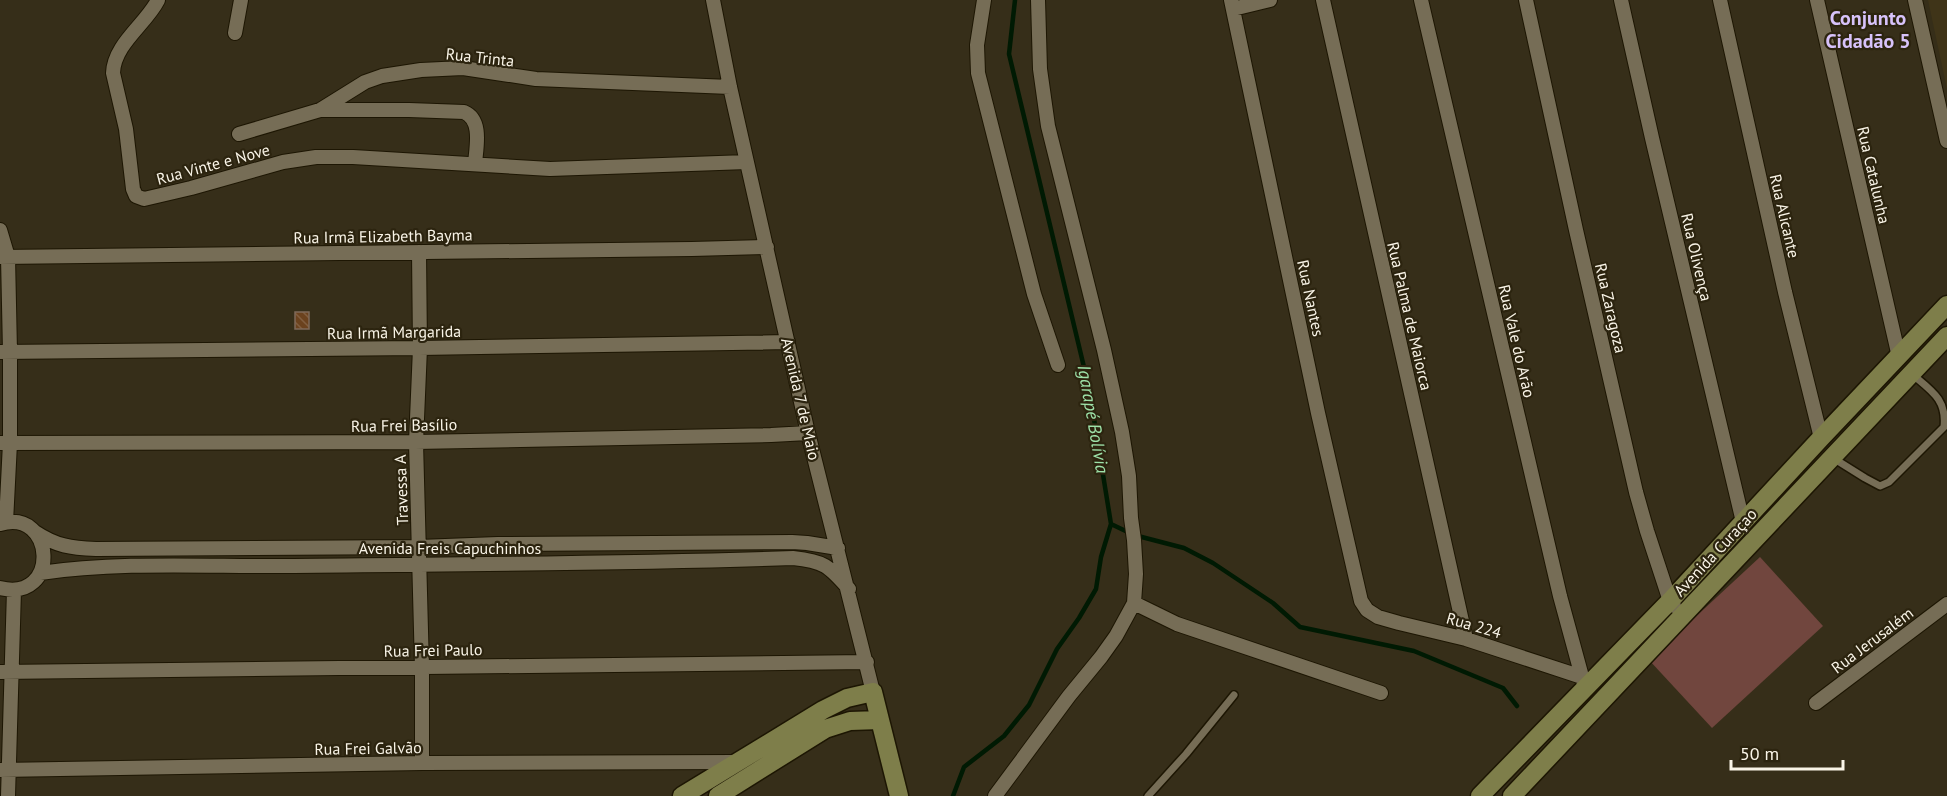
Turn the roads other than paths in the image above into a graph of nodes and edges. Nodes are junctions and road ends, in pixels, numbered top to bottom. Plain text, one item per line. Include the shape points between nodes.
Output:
1 (158, 0) edge
2 (241, 0) edge
3 (713, 0) edge
4 (984, 0) edge
5 (1038, 0) edge
6 (1270, 0) edge
7 (1323, 0) edge
8 (1421, 0) edge
9 (1526, 0) edge
10 (1622, 0) edge
11 (1720, 0) edge
12 (1817, 0) edge
13 (1915, 0) edge
14 (1232, 4) edge
15 (235, 33) dead end
16 (730, 87) junction
17 (320, 110) junction
18 (239, 134) dead end
19 (1947, 141) edge
20 (747, 162) junction
21 (475, 164) junction
22 (0, 230) edge
23 (767, 247) junction
24 (419, 252) junction
25 (4, 257) edge
26 (1947, 305) edge
27 (1947, 336) edge
28 (788, 342) junction
29 (420, 348) junction
30 (5, 352) edge
31 (1899, 357) junction
32 (1058, 365) dead end
33 (1912, 374) junction
34 (808, 433) junction
35 (1821, 438) junction
36 (416, 442) junction
37 (5, 443) edge
38 (1833, 458) junction
39 (1743, 522) junction
40 (3, 523) edge
41 (34, 532) junction
42 (419, 547) junction
43 (838, 548) junction
44 (419, 564) junction
45 (40, 573) junction
46 (7, 589) edge
47 (849, 589) junction
48 (1670, 601) junction
49 (1361, 602) joint
50 (1134, 603) junction
51 (1947, 604) edge
52 (1681, 618) junction
53 (1466, 639) junction
54 (867, 662) junction
55 (422, 668) junction
56 (6, 672) edge
57 (1583, 683) junction
58 (873, 692) junction
59 (1381, 693) dead end
60 (1234, 695) dead end
61 (1816, 703) dead end
62 (880, 720) junction
63 (736, 762) junction
64 (422, 763) junction
65 (4, 770) edge
66 (8, 796) edge
67 (682, 796) edge
68 (718, 796) edge
69 (899, 796) edge
70 (995, 796) edge
71 (1148, 796) edge
72 (1480, 796) edge
73 (1512, 796) edge

1 - 21 street, Rua Vinte e Nove via 113,63 136,196 144,199 316,157
2 - 15 street
3 - 16 street, Avenida 7 de Maio
4 - 32 street via 977,45 978,73 1034,294
5 - 50 street via 1040,69 1048,126 1126,454 1136,574
6 - 14 street
7 - 53 street, Rua Palma de Maiorca
8 - 57 street, Rua Vale do Arão
9 - 48 street, Rua Zaragoza via 1636,492
10 - 39 street, Rua Olivença
11 - 35 street, Rua Alicante
12 - 31 street, Rua Catalunha
13 - 19 street
14 - 49 street, Rua Nantes
16 - 17 street, Rua Trinta via 566,81 446,68 381,76
16 - 20 street, Avenida 7 de Maio
17 - 18 street, Rua Trinta
17 - 21 street via 464,112 474,119
20 - 21 street, Rua Vinte e Nove via 550,169
20 - 23 street, Avenida 7 de Maio
22 - 25 street
23 - 24 street, Rua Irmã Elizabeth Bayma
23 - 28 street, Avenida 7 de Maio
24 - 25 street, Rua Irmã Elizabeth Bayma
24 - 29 street, Travessa A
25 - 30 street
26 - 31 main road, Avenida Curaçao
27 - 33 main road, Avenida Curaçao
28 - 29 street, Rua Irmã Margarida
28 - 34 street, Avenida 7 de Maio
29 - 30 street, Rua Irmã Margarida
29 - 36 street, Travessa A
30 - 37 street
31 - 35 main road, Avenida Curaçao
33 - 38 main road, Avenida Curaçao
33 - 38 lane via 1940,398 1946,416 1944,427 1889,482 1880,486
34 - 36 street, Rua Frei Basílio
34 - 43 street, Avenida 7 de Maio
35 - 39 main road, Avenida Curaçao
36 - 37 street, Rua Frei Basílio
36 - 42 street, Travessa A
37 - 40 street
38 - 52 main road, Avenida Curaçao
39 - 48 main road, Avenida Curaçao
40 - 41 street, Avenida Freis Capuchinhos via 17,523
41 - 42 street, Avenida Freis Capuchinhos via 62,546 96,549
41 - 45 street via 44,551
42 - 43 street, Avenida Freis Capuchinhos via 792,542
42 - 44 street, Travessa A
43 - 47 street, Avenida 7 de Maio
44 - 45 street, Avenida Freis Capuchinhos via 133,566
44 - 47 street, Avenida Freis Capuchinhos via 793,558 823,564
44 - 55 street, Travessa A
45 - 46 street via 25,587
46 - 56 street
47 - 54 street, Avenida 7 de Maio
48 - 52 street, Rua Zaragoza
48 - 57 main road, Avenida Curaçao
49 - 53 street, Rua 224 via 1378,616
50 - 59 street via 1177,624
50 - 70 street via 1101,657
51 - 61 street, Rua Jerusalém
52 - 73 main road, Avenida Curaçao
53 - 57 street, Rua 224
54 - 55 street, Rua Frei Paulo
54 - 58 street, Avenida 7 de Maio
55 - 56 street, Rua Frei Paulo
55 - 64 street, Travessa A
56 - 65 street
57 - 72 main road, Avenida Curaçao
58 - 62 main road, Avenida 7 de Maio
58 - 63 main road via 847,698 823,710
60 - 71 lane
62 - 68 main road via 850,721 825,729
62 - 69 main road, Avenida 7 de Maio
63 - 64 street, Rua Frei Galvão
63 - 67 main road
64 - 65 street, Rua Frei Galvão
65 - 66 street

